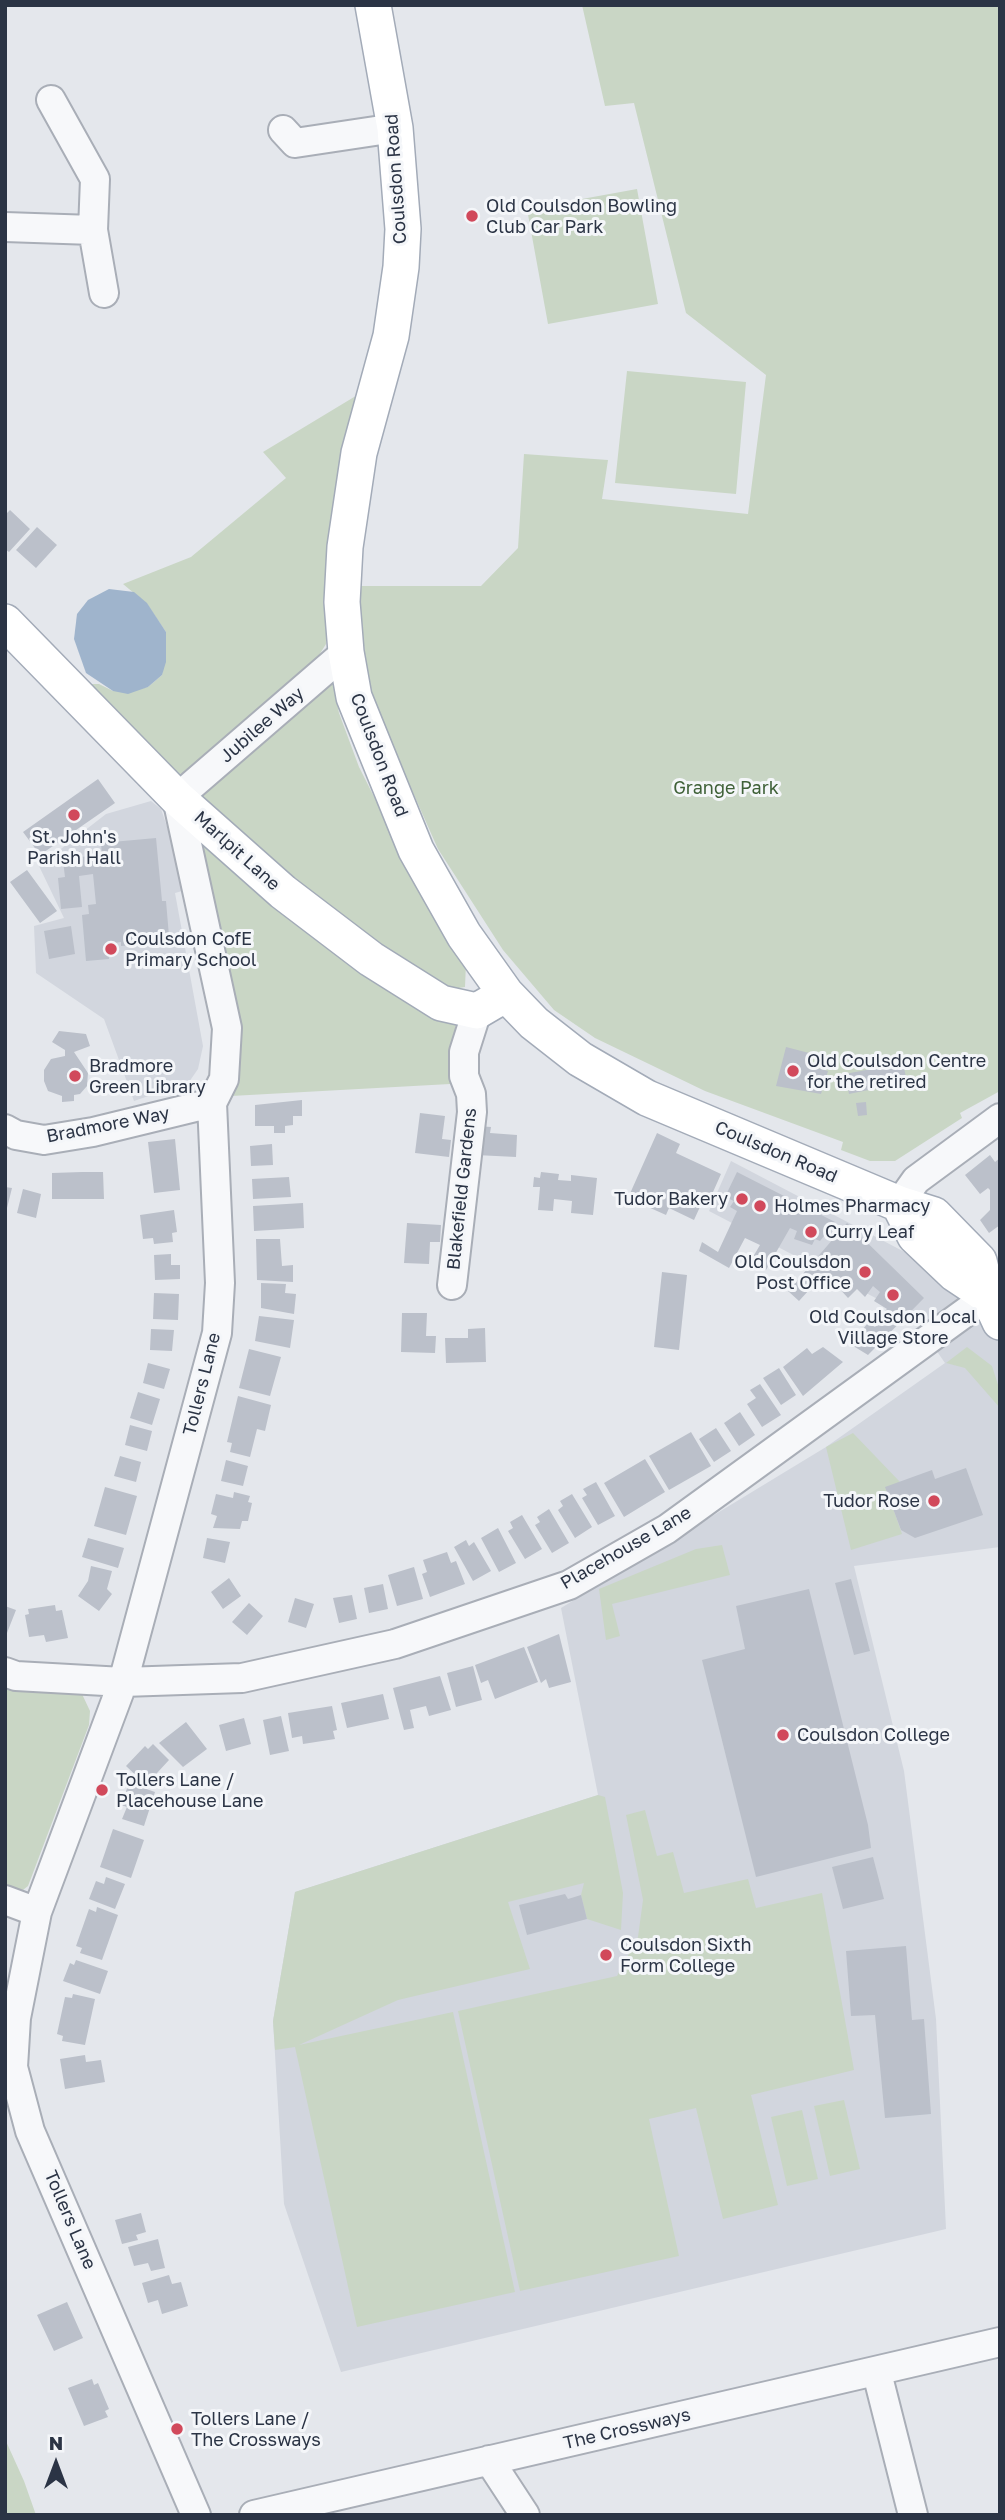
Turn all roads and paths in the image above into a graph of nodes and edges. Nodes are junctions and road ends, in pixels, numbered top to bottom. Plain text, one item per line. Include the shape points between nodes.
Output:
1 (373, 5) edge
2 (51, 100) dead end
3 (395, 128) junction
4 (282, 130) dead end
5 (5, 227) edge
6 (93, 230) junction
7 (104, 293) dead end
8 (5, 622) edge
9 (346, 652) junction
10 (177, 798) junction
11 (506, 993) junction
12 (477, 1011) junction
13 (212, 1103) junction
14 (1000, 1118) edge
15 (5, 1129) edge
16 (899, 1204) junction
17 (452, 1285) dead end
18 (996, 1304) edge
19 (5, 1672) edge
20 (123, 1682) junction
21 (5, 1900) edge
22 (37, 1912) junction
23 (1000, 2342) edge
24 (877, 2373) junction
25 (489, 2460) junction
26 (196, 2515) edge
27 (254, 2515) edge
28 (525, 2515) edge
29 (913, 2515) edge

1 - 3 main road, Coulsdon Road
2 - 6 street via 95,179
3 - 4 street via 295,143
3 - 9 main road, Coulsdon Road via 403,229 401,267 391,336 359,453 345,547 342,601
5 - 6 street
6 - 7 street
8 - 10 main road, Marlpit Lane
9 - 10 street, Jubilee Way
9 - 11 main road, Coulsdon Road via 358,710 416,850 464,935
10 - 12 main road, Marlpit Lane via 282,892 371,959 441,1003
10 - 13 street, Tollers Lane via 227,1028 224,1079
11 - 12 main road
11 - 16 main road, Coulsdon Road via 534,1023 609,1078
12 - 17 street, Blakefield Gardens via 464,1052 472,1112
13 - 15 street, Bradmore Way via 44,1140
13 - 20 street, Tollers Lane via 220,1283 217,1334
14 - 16 street via 916,1180
16 - 18 main road, Coulsdon Road via 934,1215 979,1261
18 - 20 street, Placehouse Lane via 667,1529 569,1585 395,1644 242,1678
19 - 20 street, Placehouse Lane
20 - 22 street, Tollers Lane
21 - 22 street
22 - 26 street, Tollers Lane via 16,2018 13,2067 23,2105 30,2131
23 - 24 street, The Crossways
24 - 25 street, The Crossways
24 - 29 street
25 - 27 street, The Crossways
25 - 28 street

